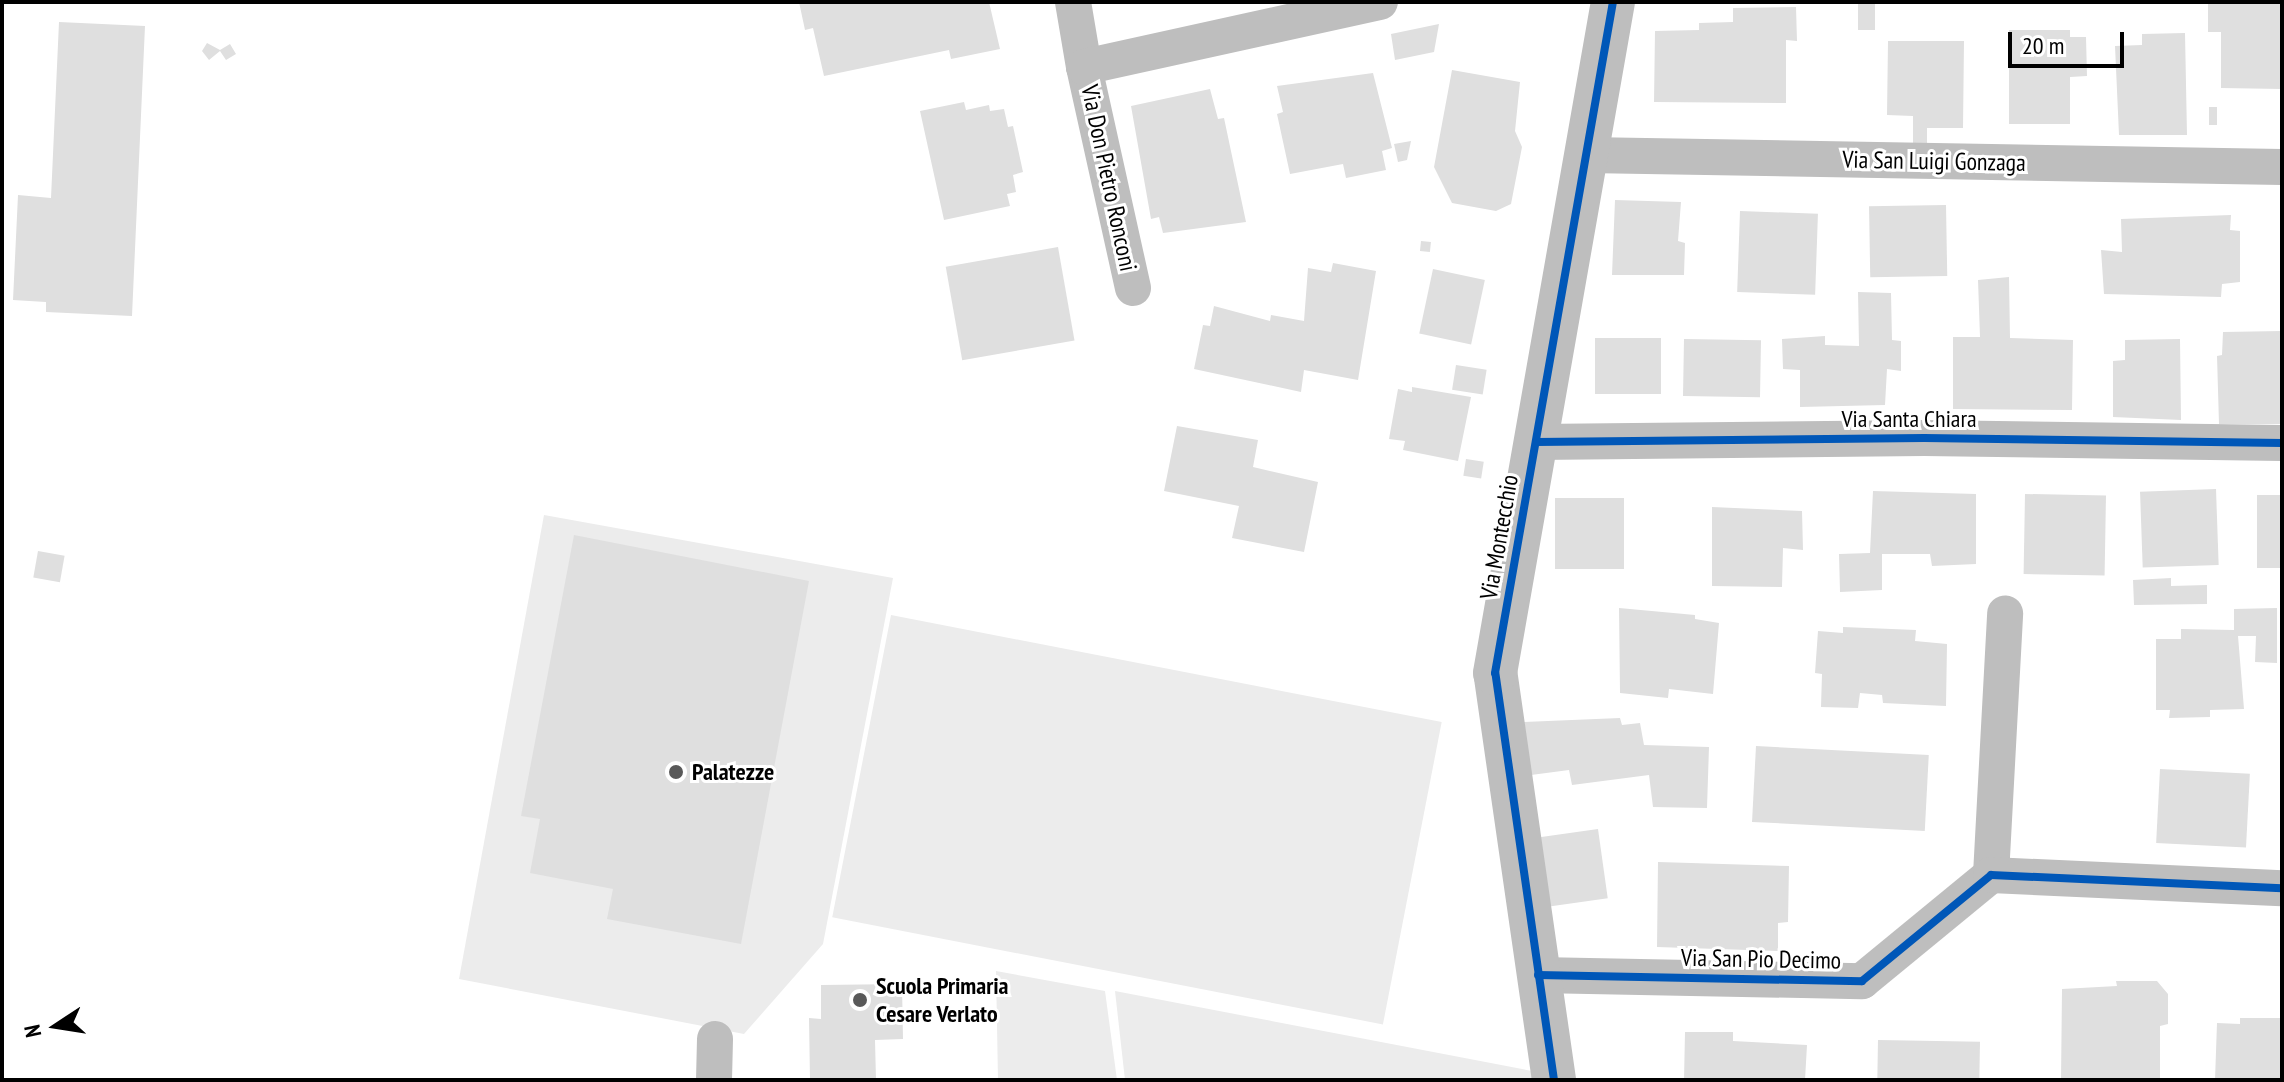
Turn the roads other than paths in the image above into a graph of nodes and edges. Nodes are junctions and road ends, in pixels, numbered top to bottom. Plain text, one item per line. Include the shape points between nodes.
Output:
1 (1073, 2) edge
2 (1380, 2) edge
3 (1613, 2) edge
4 (1084, 67) junction
5 (1586, 155) junction
6 (2282, 167) edge
7 (1133, 288) dead end
8 (1536, 442) junction
9 (2282, 443) edge
10 (2005, 613) dead end
11 (1991, 875) junction
12 (2282, 888) edge
13 (1538, 975) junction
14 (715, 1039) dead end
15 (714, 1080) edge
16 (1554, 1080) edge

1 - 4 street, Via Don Pietro Ronconi
2 - 4 street, Via Don Pietro Ronconi
3 - 5 street, Via Montecchio
4 - 7 street, Via Don Pietro Ronconi
5 - 6 street, Via San Luigi Gonzaga
5 - 8 street, Via Montecchio
8 - 9 street, Via Santa Chiara via 1924,438
8 - 13 street, Via Montecchio via 1495,673
10 - 11 street
11 - 12 street
11 - 13 street, Via San Pio Decimo via 1862,981
13 - 16 street, Via Montecchio
14 - 15 street

